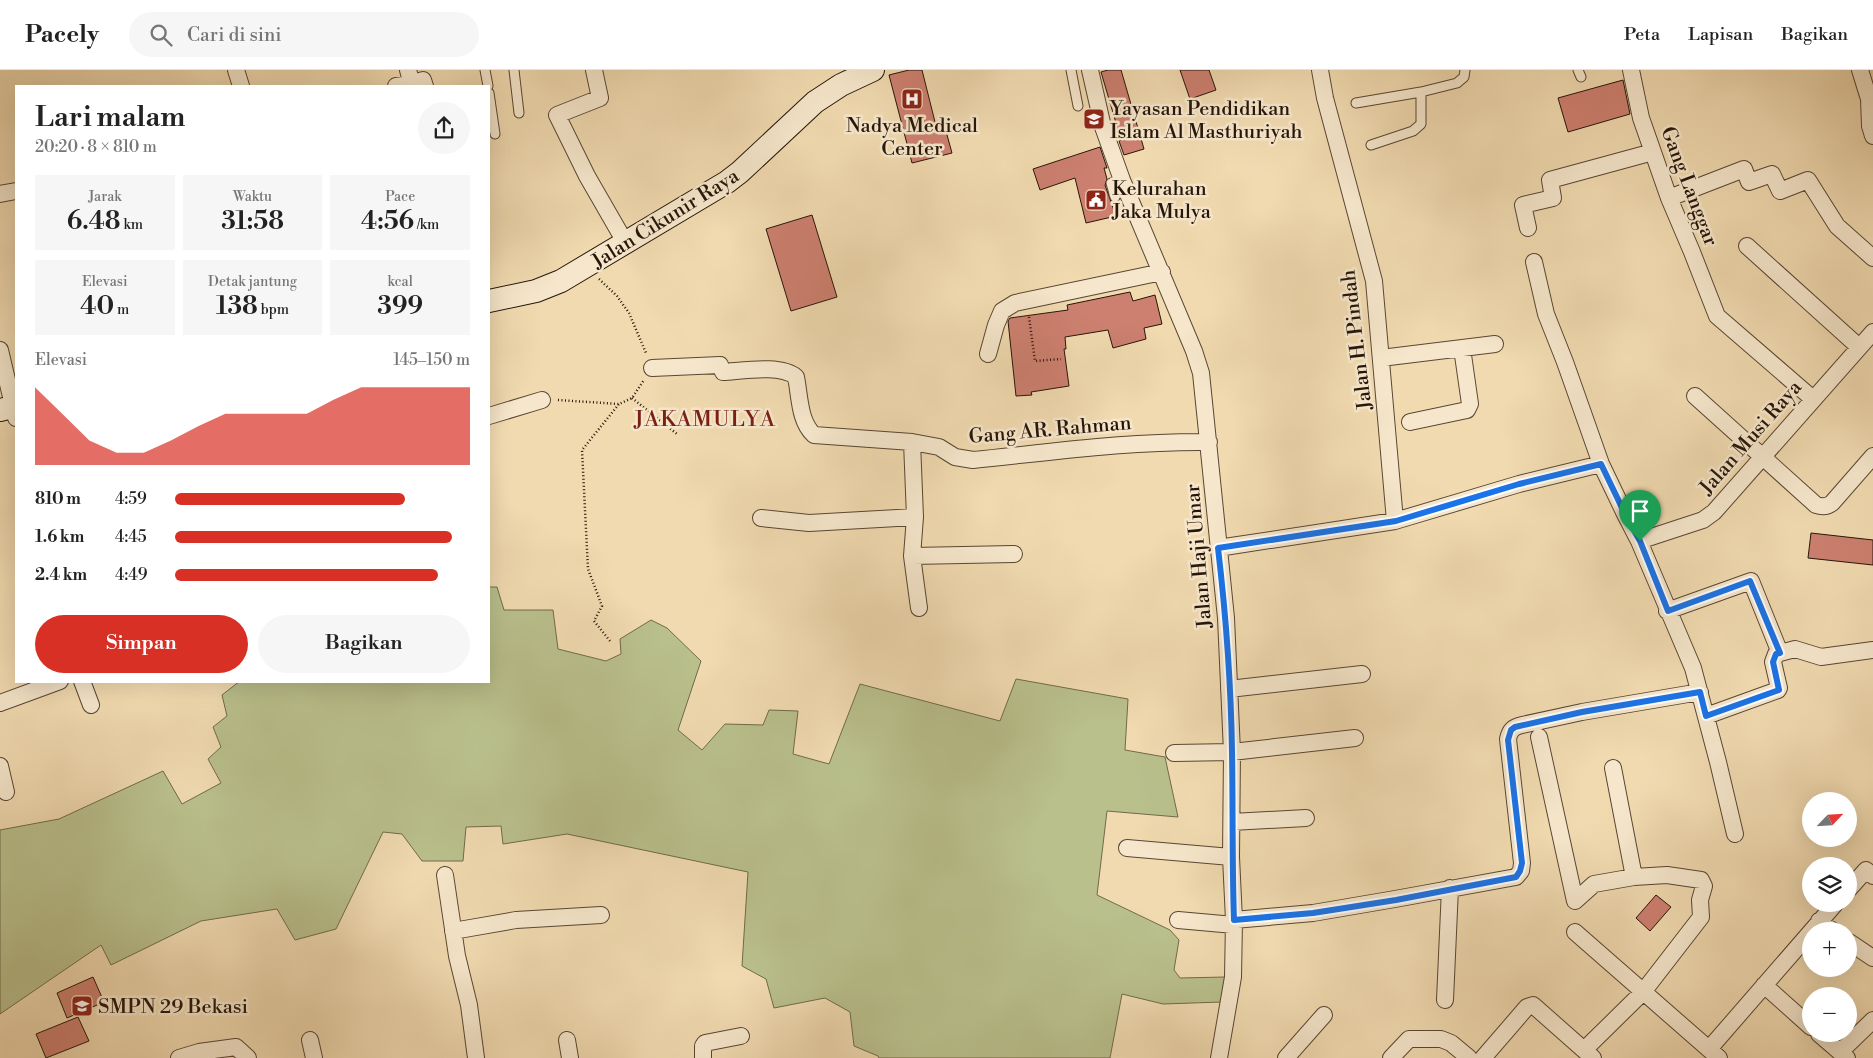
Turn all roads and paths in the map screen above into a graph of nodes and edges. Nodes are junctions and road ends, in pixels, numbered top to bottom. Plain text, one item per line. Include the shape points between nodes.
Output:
1 (236, 70) edge
2 (485, 70) edge
3 (514, 70) edge
4 (594, 70) edge
5 (873, 70) edge
6 (1071, 70) edge
7 (1090, 70) edge
8 (1320, 70) edge
9 (1465, 70) edge
10 (1631, 70) edge
11 (1860, 70) edge
12 (240, 85) edge
13 (488, 85) edge
14 (1421, 92) junction
15 (490, 100) edge
16 (1356, 103) dead end
17 (1078, 106) dead end
18 (520, 113) dead end
19 (495, 134) dead end
20 (1873, 136) edge
21 (1370, 145) dead end
22 (1653, 152) junction
23 (1122, 180) junction
24 (15, 191) edge
25 (0, 194) edge
26 (1115, 197) dead end
27 (1668, 198) junction
28 (1528, 228) dead end
29 (625, 242) junction
30 (1747, 246) dead end
31 (1873, 258) edge
32 (1534, 262) dead end
33 (586, 267) junction
34 (1162, 272) junction
35 (1027, 300) junction
36 (490, 301) edge
37 (1873, 332) edge
38 (1496, 344) dead end
39 (1859, 347) junction
40 (1462, 348) junction
41 (0, 350) edge
42 (988, 354) dead end
43 (1381, 358) junction
44 (1061, 359) dead end
45 (652, 368) junction
46 (1695, 396) dead end
47 (632, 398) junction
48 (1812, 399) junction
49 (542, 400) joint
50 (619, 404) junction
51 (11, 410) edge
52 (490, 416) edge
53 (1410, 422) dead end
54 (677, 434) dead end
55 (912, 442) junction
56 (1209, 442) junction
57 (1762, 456) junction
58 (1873, 456) edge
59 (1601, 464) junction
60 (915, 517) junction
61 (761, 518) dead end
62 (1396, 521) junction
63 (1640, 541) junction
64 (1218, 548) junction
65 (1014, 554) dead end
66 (912, 556) junction
67 (919, 608) dead end
68 (1668, 611) junction
69 (610, 641) dead end
70 (1780, 653) junction
71 (1872, 654) edge
72 (1362, 674) dead end
73 (55, 683) edge
74 (83, 683) edge
75 (1229, 689) junction
76 (1700, 692) junction
77 (0, 703) edge
78 (92, 705) dead end
79 (1706, 716) junction
80 (1539, 737) dead end
81 (1355, 738) dead end
82 (1232, 752) junction
83 (1174, 753) dead end
84 (0, 766) edge
85 (1612, 768) dead end
86 (6, 792) dead end
87 (1306, 818) dead end
88 (1232, 822) junction
89 (1735, 834) dead end
90 (1127, 848) dead end
91 (1231, 858) junction
92 (445, 875) dead end
93 (1873, 876) edge
94 (1634, 877) junction
95 (1857, 880) edge
96 (1450, 888) junction
97 (1828, 912) edge
98 (601, 915) dead end
99 (1178, 920) dead end
100 (1234, 922) junction
101 (1819, 922) edge
102 (453, 931) junction
103 (1575, 932) dead end
104 (1802, 941) edge
105 (1857, 947) edge
106 (1873, 958) edge
107 (1764, 985) junction
108 (1643, 992) junction
109 (1445, 1000) dead end
110 (1324, 1015) dead end
111 (1802, 1019) edge
112 (1873, 1020) edge
113 (741, 1036) dead end
114 (310, 1040) dead end
115 (567, 1040) dead end
116 (1829, 1042) edge
117 (1589, 1054) edge
118 (1714, 1054) edge
119 (1844, 1055) edge
120 (179, 1058) edge
121 (248, 1058) edge
122 (314, 1058) edge
123 (476, 1058) edge
124 (570, 1058) edge
125 (703, 1058) edge
126 (1219, 1058) edge
127 (1286, 1058) edge
128 (1391, 1058) edge
129 (1469, 1058) edge
130 (1483, 1058) edge

1 - 12 street
2 - 13 lane
3 - 18 lane
4 - 29 street via 600,98 557,116
5 - 29 street, Jalan Cikunir Raya via 815,102 727,182
6 - 17 lane
7 - 23 street, Jalan Haji Umar
8 - 43 street, Jalan H. Pindah via 1374,281
9 - 14 lane via 1458,83
10 - 22 street, Gang Langgar via 1641,118
11 - 20 street via 1869,99
14 - 16 lane
14 - 21 lane via 1421,124 1413,131
15 - 19 lane
22 - 27 street, Gang Langgar
22 - 28 street via 1550,180 1553,198 1523,205
23 - 26 lane via 1112,183
23 - 34 street, Jalan Haji Umar
24 - 25 street
27 - 31 street via 1744,169 1749,182 1772,174 1780,191 1808,180 1837,226
27 - 48 street, Gang Langgar via 1716,316
29 - 33 street, Jalan Cikunir Raya
30 - 39 street
32 - 59 street via 1546,314
33 - 36 street, Jalan Cikunir Raya via 549,286
33 - 45 path via 617,296 629,313
34 - 35 street
34 - 56 street, Jalan Haji Umar via 1201,373
35 - 42 street via 1002,311
35 - 44 path via 1035,361
37 - 39 street, Jalan Musi Raya
38 - 40 street
39 - 48 street, Jalan Musi Raya
40 - 43 street
40 - 53 street via 1470,404 1467,410
41 - 51 street
43 - 62 street, Jalan H. Pindah
45 - 47 path
45 - 55 street, Gang AR. Rahman via 720,365 723,372 791,372 796,377 804,421 814,435
46 - 57 street
47 - 50 path
47 - 54 path
48 - 57 street, Jalan Musi Raya
49 - 50 path
49 - 52 street
50 - 69 path via 582,450 588,569 602,606 594,621
55 - 56 street, Gang AR. Rahman via 939,447 955,457 973,460 1154,442
55 - 60 street
56 - 64 street, Jalan Haji Umar
57 - 58 street via 1820,507 1832,502
57 - 63 street, Jalan Musi Raya via 1724,501 1703,520
59 - 62 street via 1543,477
59 - 63 street
60 - 61 street via 809,523
60 - 66 street
62 - 64 street
63 - 68 street
64 - 75 street, Jalan Haji Umar via 1226,618
65 - 66 street
66 - 67 street
68 - 70 street via 1750,581
68 - 76 street
70 - 71 street via 1795,649 1821,656
70 - 79 street via 1776,654 1773,662 1778,690
72 - 75 street
73 - 77 street
74 - 78 street
75 - 82 street, Jalan Haji Umar
76 - 79 street
76 - 96 street via 1582,712 1511,730 1508,740 1522,863 1520,871 1509,879
79 - 89 street
80 - 94 street via 1575,900 1594,884
81 - 82 street
82 - 83 street
82 - 88 street, Jalan Haji Umar
84 - 86 street
85 - 94 street
87 - 88 street
88 - 91 street, Jalan Haji Umar
90 - 91 street
91 - 100 street, Jalan Haji Umar
92 - 102 street
93 - 95 street via 1866,870
94 - 108 street via 1667,875 1701,880 1704,886 1700,900 1701,918
96 - 100 street via 1396,900
96 - 109 street
97 - 101 street
98 - 102 street via 516,920
99 - 100 street
100 - 126 street, Jalan Haji Umar via 1233,977
102 - 123 street via 469,1005
103 - 108 street
104 - 107 street
105 - 106 street
107 - 111 street
107 - 118 street
108 - 117 street
108 - 118 street
110 - 127 street
112 - 119 street
113 - 125 street via 705,1043
114 - 122 street
115 - 124 street
116 - 119 street
117 - 130 street via 1532,1005
120 - 121 street via 236,1047
128 - 129 street via 1409,1039 1446,1041

